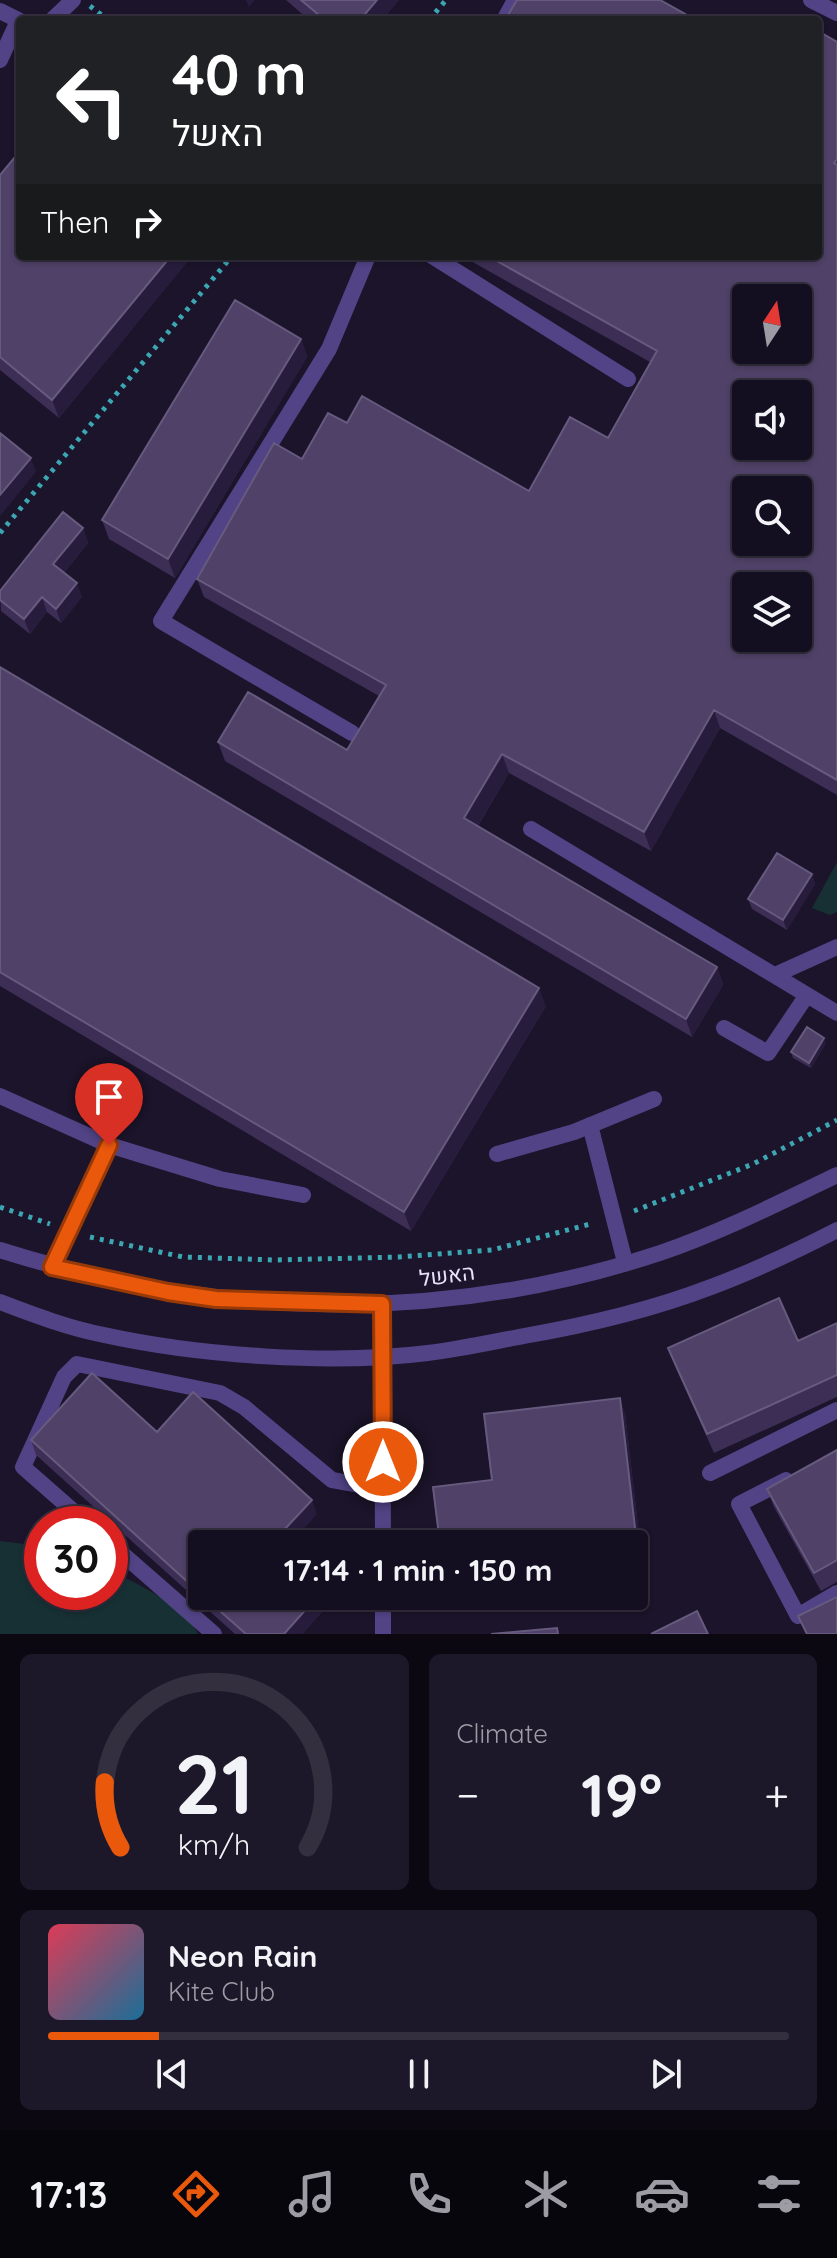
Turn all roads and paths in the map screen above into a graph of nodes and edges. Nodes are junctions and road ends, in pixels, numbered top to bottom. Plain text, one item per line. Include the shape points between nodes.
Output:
1 (73, 0) edge
2 (83, 0) edge
3 (446, 0) edge
4 (811, 0) edge
5 (837, 13) edge
6 (58, 16) edge
7 (103, 16) edge
8 (432, 16) edge
9 (16, 27) edge
10 (0, 60) edge
11 (229, 260) edge
12 (366, 260) edge
13 (438, 260) edge
14 (628, 379) dead end
15 (0, 533) edge
16 (352, 733) dead end
17 (531, 829) dead end
18 (837, 947) edge
19 (775, 975) junction
20 (807, 995) junction
21 (837, 1013) edge
22 (724, 1028) dead end
23 (0, 1096) edge
24 (654, 1099) dead end
25 (837, 1120) edge
26 (590, 1125) junction
27 (109, 1145) junction
28 (497, 1154) dead end
29 (837, 1175) edge
30 (303, 1195) dead end
31 (0, 1207) edge
32 (613, 1218) junction
33 (837, 1230) edge
34 (69, 1231) junction
35 (0, 1250) edge
36 (625, 1262) junction
37 (52, 1267) junction
38 (0, 1302) edge
39 (382, 1304) junction
40 (382, 1355) junction
41 (837, 1410) edge
42 (710, 1473) dead end
43 (795, 1475) edge
44 (383, 1489) junction
45 (67, 1506) edge
46 (383, 1530) edge
47 (128, 1559) edge
48 (837, 1593) edge
49 (383, 1610) edge
50 (214, 1634) edge
51 (383, 1634) edge

1 - 6 street
2 - 7 path
3 - 8 path
4 - 5 street
9 - 10 street
11 - 15 path
12 - 16 street via 329,349 161,621
13 - 14 street
17 - 19 street
18 - 19 street
19 - 20 street
20 - 21 street
20 - 22 street via 768,1053
23 - 27 street
24 - 26 street
25 - 32 path via 753,1164
26 - 28 street
26 - 32 street
27 - 30 street via 220,1179
27 - 34 street
29 - 36 street, האשל via 710,1234
31 - 34 path
32 - 34 path via 492,1250 275,1260 183,1257
32 - 36 street
33 - 40 street via 709,1288 648,1308 567,1329 428,1353
34 - 37 street
35 - 37 street, האשל
36 - 39 street, האשל via 531,1285 438,1301
37 - 39 street, האשל via 216,1299
38 - 40 street via 55,1322 155,1345 324,1358
39 - 40 street
40 - 44 street
41 - 42 street
43 - 48 street via 739,1504 798,1616
44 - 45 street via 332,1480 220,1393 77,1364 64,1377 23,1467
44 - 46 street
47 - 50 street
49 - 51 street

